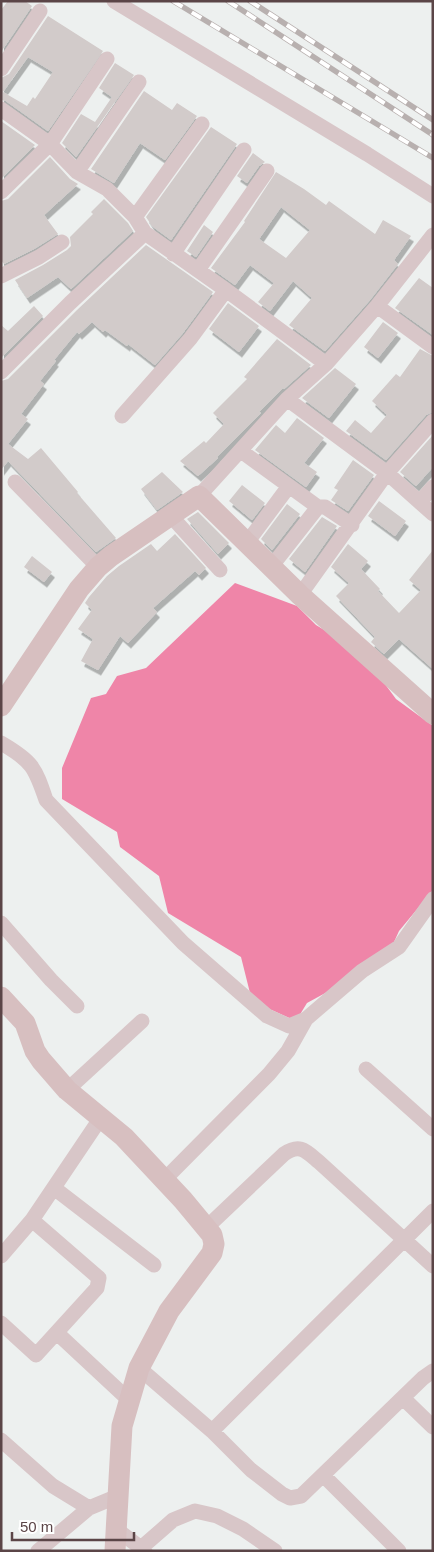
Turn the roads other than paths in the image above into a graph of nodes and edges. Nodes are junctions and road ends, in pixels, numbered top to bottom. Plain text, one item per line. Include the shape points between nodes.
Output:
1 (114, 1) edge
2 (40, 11) dead end
3 (107, 59) dead end
4 (1, 69) edge
5 (139, 82) dead end
6 (1, 109) edge
7 (202, 124) dead end
8 (50, 144) junction
9 (244, 150) dead end
10 (267, 171) dead end
11 (78, 172) junction
12 (1, 192) edge
13 (433, 196) edge
14 (135, 217) junction
15 (145, 233) junction
16 (433, 235) edge
17 (62, 242) dead end
18 (173, 254) junction
19 (198, 270) junction
20 (1, 276) edge
21 (226, 290) junction
22 (377, 306) junction
23 (433, 347) edge
24 (326, 364) junction
25 (1, 372) edge
26 (287, 398) junction
27 (122, 416) dead end
28 (433, 421) edge
29 (240, 451) junction
30 (387, 473) junction
31 (15, 482) dead end
32 (289, 486) junction
33 (433, 487) edge
34 (199, 496) junction
35 (420, 502) junction
36 (318, 507) junction
37 (433, 514) edge
38 (170, 515) junction
39 (352, 525) junction
40 (246, 544) junction
41 (98, 567) junction
42 (271, 567) junction
43 (220, 570) dead end
44 (300, 595) junction
45 (1, 706) edge
46 (433, 714) edge
47 (1, 743) edge
48 (433, 899) edge
49 (1, 923) edge
50 (1, 996) edge
51 (77, 1006) dead end
52 (306, 1019) junction
53 (142, 1021) dead end
54 (366, 1069) dead end
55 (67, 1090) junction
56 (100, 1118) junction
57 (433, 1129) edge
58 (163, 1180) junction
59 (54, 1188) junction
60 (433, 1211) edge
61 (32, 1220) junction
62 (206, 1228) junction
63 (404, 1241) junction
64 (1, 1256) edge
65 (154, 1265) dead end
66 (433, 1266) edge
67 (1, 1323) edge
68 (57, 1333) junction
69 (139, 1368) junction
70 (433, 1371) edge
71 (404, 1398) junction
72 (130, 1401) junction
73 (433, 1427) edge
74 (212, 1431) junction
75 (1, 1440) edge
76 (323, 1475) junction
77 (118, 1496) junction
78 (89, 1508) junction
79 (116, 1529) junction
80 (143, 1550) edge
81 (38, 1551) edge
82 (115, 1551) edge
83 (275, 1551) edge
84 (399, 1551) edge

1 - 13 street
2 - 4 street
3 - 8 street
5 - 11 street
6 - 8 street
7 - 14 street
8 - 11 street
8 - 12 street
9 - 18 street
10 - 19 street
11 - 14 street via 107,189
14 - 15 street
15 - 18 street
15 - 25 street
16 - 22 street
17 - 20 street
18 - 19 street
19 - 21 street
21 - 24 street
21 - 27 street via 190,339
22 - 23 street
22 - 24 street
24 - 26 street
26 - 29 street
26 - 30 street
28 - 30 street
29 - 32 street
29 - 34 street
30 - 35 street
30 - 39 street
31 - 41 street
32 - 36 street
32 - 40 street
33 - 35 street
34 - 38 street
34 - 40 street
35 - 37 street
36 - 39 street via 325,507
36 - 42 street
38 - 41 street
38 - 43 street
39 - 44 street
40 - 42 street
41 - 45 street via 79,589
42 - 44 street
44 - 46 street
47 - 52 street via 32,765 46,800 183,943 267,1016 289,1026
48 - 52 street via 399,947 362,971
49 - 51 street
50 - 55 street via 25,1024 41,1060
52 - 58 street via 288,1051 269,1074
53 - 55 street
54 - 57 street
55 - 56 street
56 - 58 street via 124,1137
56 - 59 street
58 - 62 street
59 - 61 street
59 - 65 street
60 - 63 street
61 - 64 street
61 - 68 street via 99,1278 97,1288
62 - 63 street via 293,1148 309,1154
62 - 69 street via 212,1235 212,1253 168,1311
63 - 66 street
63 - 74 street
67 - 68 street via 36,1355
68 - 72 street
69 - 72 street
69 - 74 street
70 - 71 street
71 - 73 street
71 - 76 street
72 - 77 street via 122,1426
74 - 76 street via 251,1470 290,1498 301,1496
75 - 78 street via 53,1486
76 - 84 street
77 - 78 street
77 - 79 street
78 - 81 street
79 - 80 street
79 - 82 street
80 - 83 street via 173,1520 195,1511 217,1516

